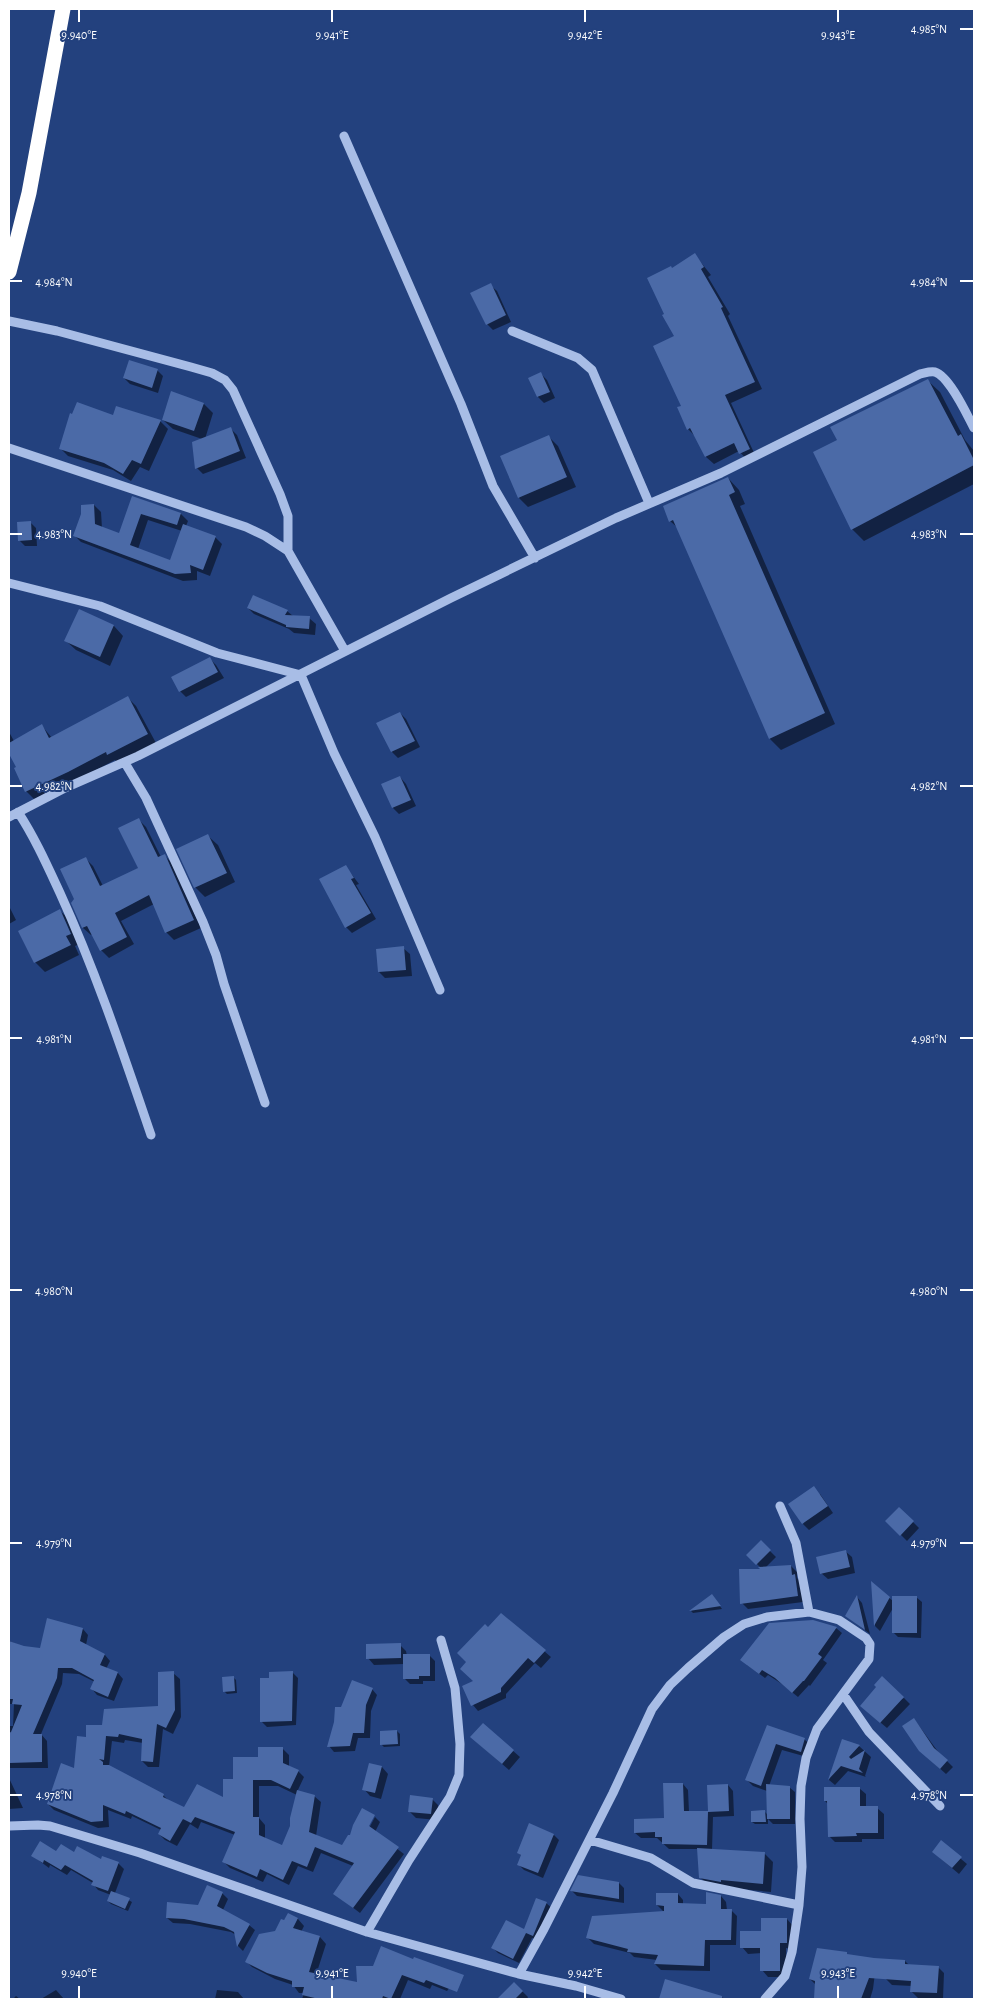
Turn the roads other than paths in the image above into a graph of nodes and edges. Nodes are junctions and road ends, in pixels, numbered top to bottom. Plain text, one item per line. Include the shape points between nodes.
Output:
1 (63, 9) edge
2 (344, 136) dead end
3 (9, 272) edge
4 (9, 321) edge
5 (512, 331) dead end
6 (974, 428) edge
7 (9, 448) edge
8 (649, 503) junction
9 (288, 551) junction
10 (535, 558) junction
11 (9, 583) edge
12 (345, 651) junction
13 (302, 675) junction
14 (125, 763) junction
15 (18, 812) junction
16 (9, 817) edge
17 (440, 990) dead end
18 (265, 1103) dead end
19 (151, 1135) dead end
20 (780, 1506) dead end
21 (810, 1612) junction
22 (441, 1640) dead end
23 (843, 1694) junction
24 (940, 1806) dead end
25 (9, 1826) edge
26 (590, 1840) junction
27 (799, 1906) junction
28 (367, 1932) junction
29 (519, 1974) junction
30 (621, 1999) edge
31 (765, 1999) edge

1 - 3 highway via 29,192
2 - 10 street via 461,404 493,486
4 - 9 street via 212,373 225,380 243,410 280,494 288,516
5 - 8 street via 578,358 592,370
6 - 8 street via 951,388 936,372 928,372 721,473
7 - 9 street via 246,527
8 - 10 street
9 - 12 street
10 - 12 street
11 - 13 street via 100,606 218,653
12 - 13 street
13 - 14 street
13 - 17 street
14 - 15 street
14 - 18 street via 150,806 203,922
15 - 16 street
15 - 19 street via 37,842 79,934
20 - 21 street via 796,1543
21 - 23 street via 839,1620 870,1644 869,1658
21 - 26 street via 767,1617 744,1624 724,1637 670,1685 652,1709
22 - 28 street via 455,1688 459,1775 450,1797
23 - 24 street via 869,1732
23 - 27 street via 817,1729 806,1758 801,1786
25 - 28 street via 38,1824 59,1829 140,1853
26 - 27 street via 645,1856 693,1883
26 - 29 street
27 - 31 street via 785,1976
28 - 29 street
29 - 30 street

